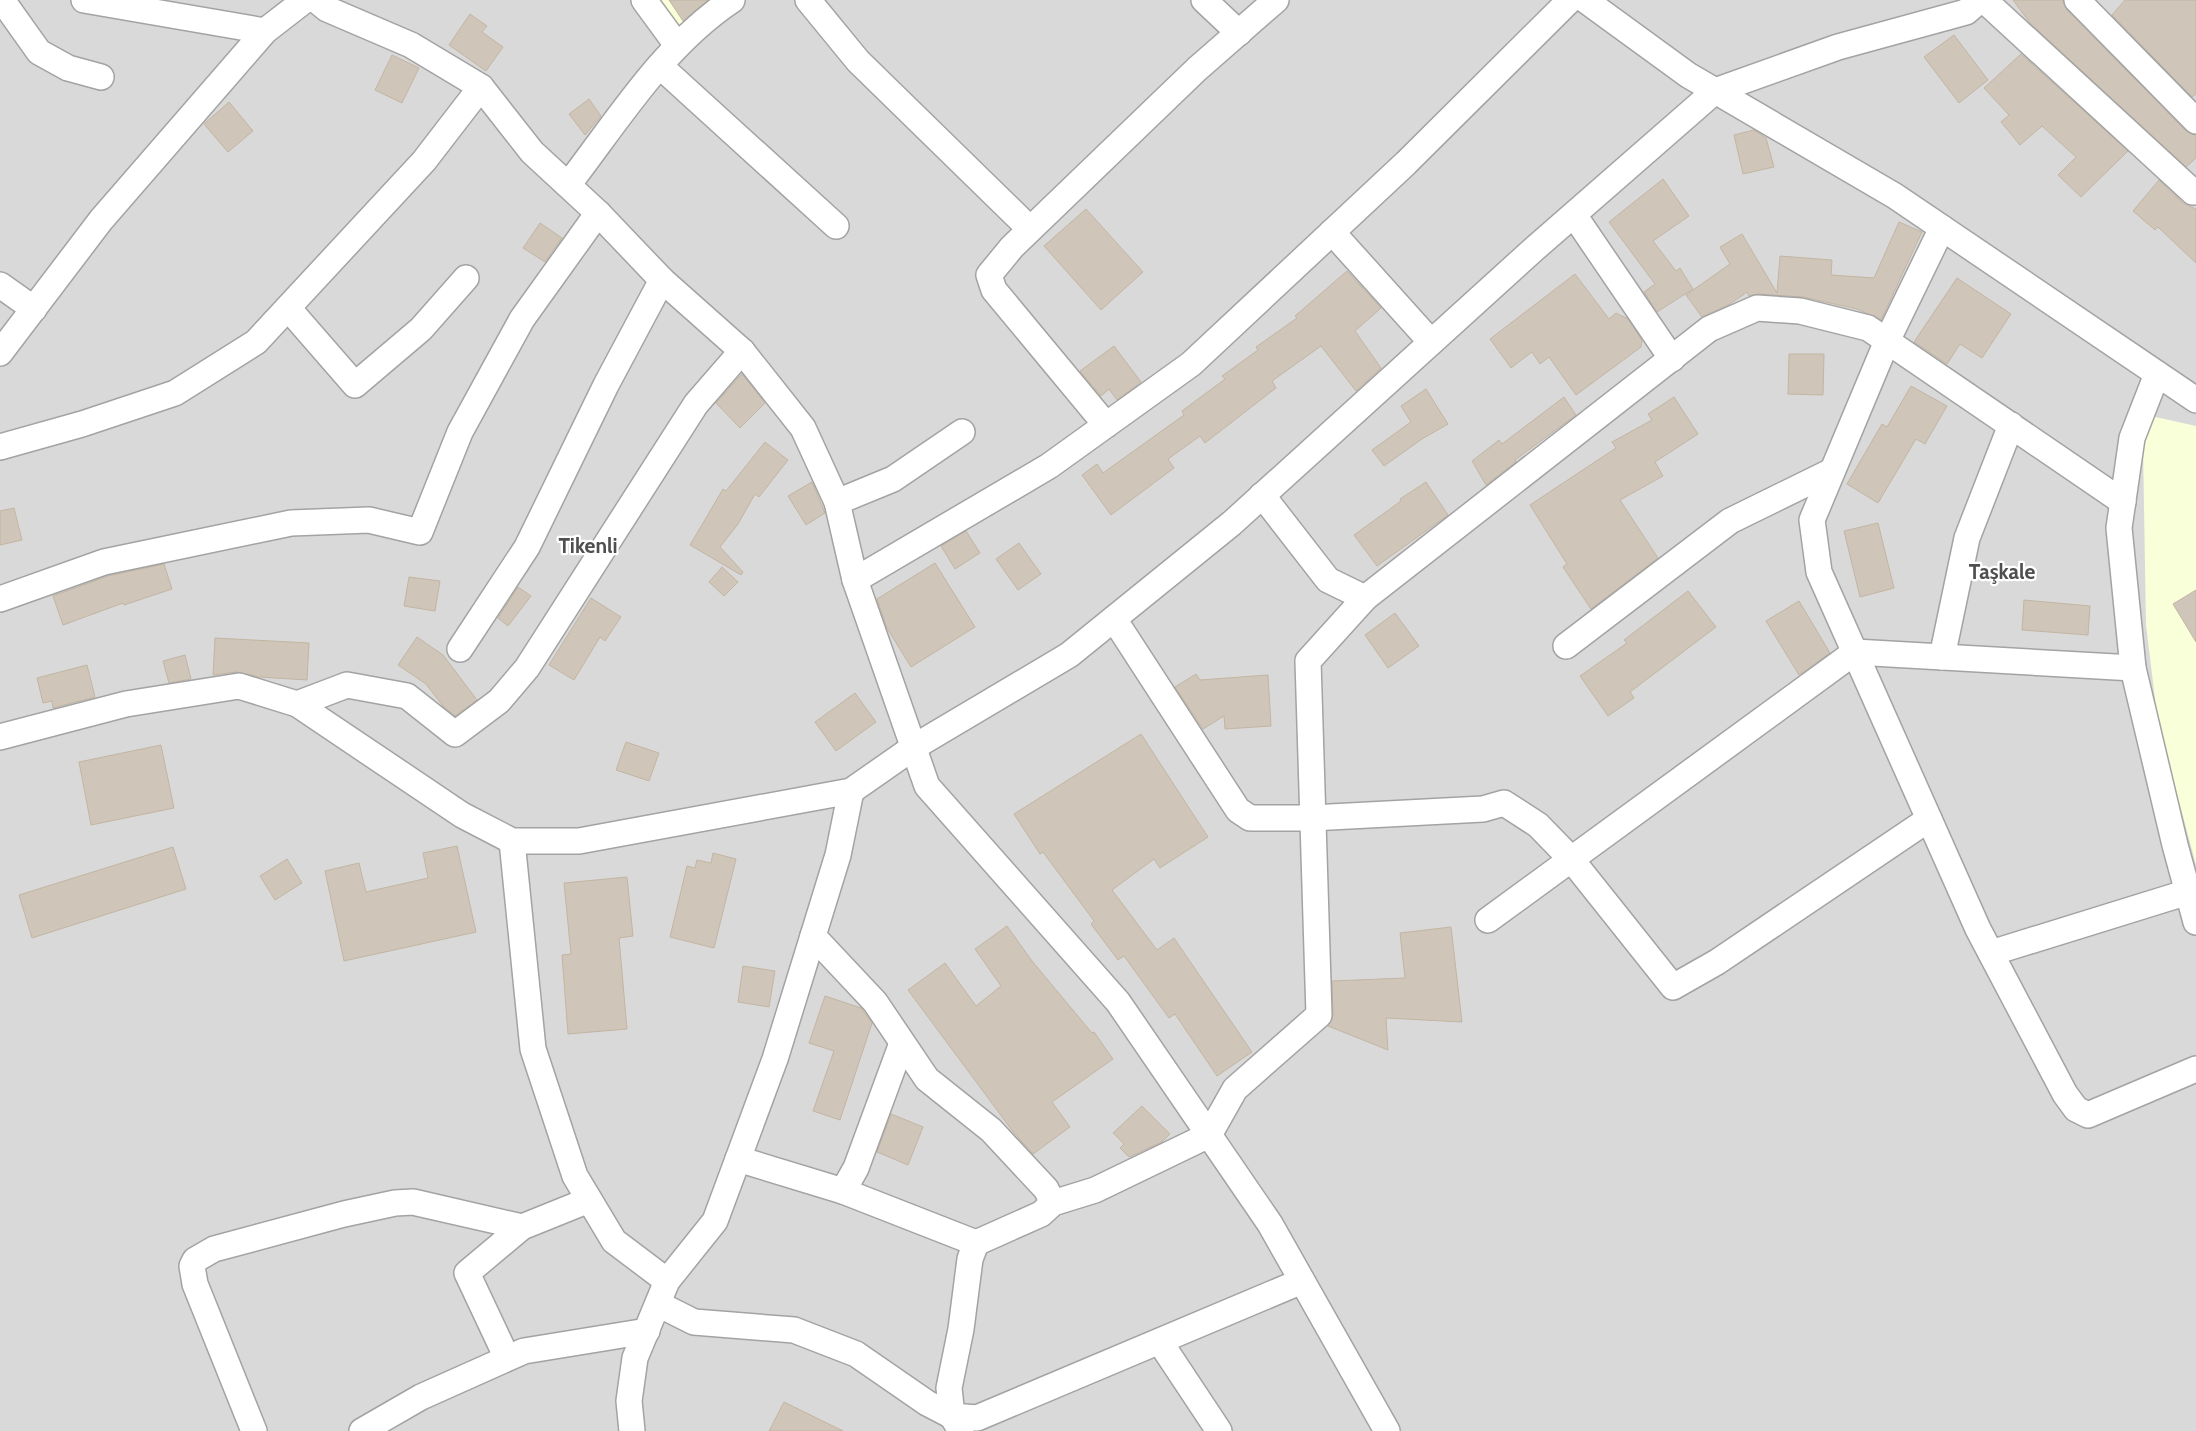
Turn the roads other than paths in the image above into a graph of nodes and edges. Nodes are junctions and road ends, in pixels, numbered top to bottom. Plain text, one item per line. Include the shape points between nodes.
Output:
1 (2, 0) edge
2 (84, 0) edge
3 (305, 0) edge
4 (316, 0) edge
5 (644, 0) edge
6 (732, 0) edge
7 (808, 0) edge
8 (1204, 0) edge
9 (1276, 0) edge
10 (1570, 0) edge
11 (1585, 0) edge
12 (1980, 0) edge
13 (1984, 0) edge
14 (2077, 0) edge
15 (265, 31) junction
16 (1239, 33) junction
17 (676, 44) junction
18 (660, 66) junction
19 (101, 77) dead end
20 (481, 87) junction
21 (1715, 91) junction
22 (2196, 121) edge
23 (568, 185) junction
24 (2193, 192) dead end
25 (598, 213) junction
26 (1574, 215) junction
27 (836, 226) dead end
28 (1942, 228) junction
29 (1030, 229) junction
30 (1332, 232) junction
31 (466, 278) dead end
32 (662, 280) junction
33 (0, 285) edge
34 (288, 308) junction
35 (34, 309) junction
36 (1887, 341) junction
37 (1431, 342) junction
38 (742, 351) junction
39 (0, 353) edge
40 (1672, 359) junction
41 (2157, 374) junction
42 (2196, 400) edge
43 (1106, 425) junction
44 (2011, 425) junction
45 (962, 432) dead end
46 (0, 447) edge
47 (1832, 471) junction
48 (1262, 495) junction
49 (837, 502) junction
50 (2123, 502) junction
51 (855, 580) junction
52 (1365, 598) junction
53 (0, 599) edge
54 (1114, 618) junction
55 (1566, 646) dead end
56 (460, 649) dead end
57 (1854, 652) junction
58 (1942, 657) junction
59 (2133, 668) junction
60 (297, 704) junction
61 (0, 737) edge
62 (914, 747) junction
63 (851, 792) junction
64 (1311, 818) junction
65 (1929, 819) junction
66 (512, 841) junction
67 (1572, 859) junction
68 (2188, 892) junction
69 (1488, 920) dead end
70 (2196, 922) edge
71 (813, 936) junction
72 (1991, 953) junction
73 (902, 1043) junction
74 (2196, 1069) edge
75 (1208, 1134) junction
76 (738, 1160) junction
77 (843, 1191) junction
78 (590, 1200) junction
79 (1053, 1203) junction
80 (522, 1228) junction
81 (976, 1243) junction
82 (667, 1281) junction
83 (1302, 1281) junction
84 (658, 1304) junction
85 (647, 1331) junction
86 (1160, 1342) junction
87 (507, 1358) junction
88 (957, 1424) edge
89 (254, 1431) edge
90 (362, 1431) edge
91 (632, 1431) edge
92 (1219, 1431) edge
93 (1387, 1431) edge

1 - 19 street via 39,52 68,68
2 - 15 street
3 - 15 street
4 - 20 street via 328,9 411,45
5 - 17 street
6 - 17 street via 707,16
7 - 29 street via 858,61
8 - 16 street
9 - 16 street
10 - 30 street
11 - 21 street
12 - 21 street via 1966,12 1838,47
13 - 24 street
14 - 22 street
15 - 35 street via 101,220
16 - 29 street
17 - 18 street
18 - 23 street
18 - 27 street
20 - 23 street via 532,152
20 - 34 street via 424,161
21 - 26 street
21 - 28 street via 1895,196
23 - 25 street
25 - 32 street
25 - 53 street via 522,319 460,432 420,532 368,520 291,523 104,562
26 - 37 street
26 - 40 street
28 - 36 street
28 - 41 street
29 - 43 street via 988,275 994,290
30 - 37 street
30 - 43 street via 1191,364
31 - 34 street via 421,329 355,385
32 - 38 street
32 - 56 street via 606,385 527,547
33 - 35 street
34 - 46 street via 256,342 175,393
35 - 39 street
36 - 40 street via 1868,328 1800,311 1756,308 1709,329
36 - 44 street
36 - 47 street
37 - 48 street
38 - 49 street via 802,428
38 - 60 street via 696,404 527,668 499,701 455,734 407,696 348,685
40 - 52 street
41 - 42 street
41 - 50 street via 2132,438
43 - 51 street via 1049,466
44 - 50 street
44 - 58 street via 1967,538
45 - 49 street via 893,479
47 - 55 street via 1730,521
47 - 57 street via 1812,520 1819,572
48 - 52 street via 1328,580
48 - 54 street
49 - 51 street
50 - 59 street via 2119,528
51 - 62 street
52 - 64 street via 1308,662
54 - 62 street via 1069,655
54 - 64 street via 1238,810 1250,818
57 - 58 street
57 - 65 street
57 - 67 street
58 - 59 street
59 - 68 street
60 - 61 street via 239,686 126,704
60 - 66 street via 462,815
62 - 63 street
62 - 75 street via 927,786 1118,1002
63 - 66 street via 579,841
63 - 71 street via 838,855
64 - 67 street via 1483,809 1504,803 1538,825
64 - 75 street via 1319,1015 1235,1089
65 - 67 street via 1717,962 1673,987
65 - 72 street
66 - 78 street via 533,1049 575,1176
67 - 69 street
68 - 70 street
68 - 72 street
71 - 73 street via 875,1002
71 - 76 street via 775,1059
72 - 74 street via 2076,1110 2088,1115
73 - 77 street via 856,1168
73 - 79 street via 927,1079 991,1130 1046,1189
75 - 79 street via 1095,1190
75 - 83 street via 1270,1224
76 - 77 street
76 - 82 street via 715,1221
77 - 81 street
78 - 80 street
78 - 82 street via 614,1240
79 - 81 street via 1041,1214
80 - 87 street via 467,1272
80 - 89 street via 413,1202 395,1203 214,1249 195,1260 192,1266 195,1284
81 - 88 street via 970,1259 949,1388
82 - 84 street
83 - 86 street
83 - 93 street
84 - 85 street
84 - 88 street via 694,1322 794,1330 856,1354
85 - 87 street via 524,1351
85 - 91 street via 635,1358 630,1401
86 - 88 street
86 - 92 street
87 - 90 street via 421,1397

